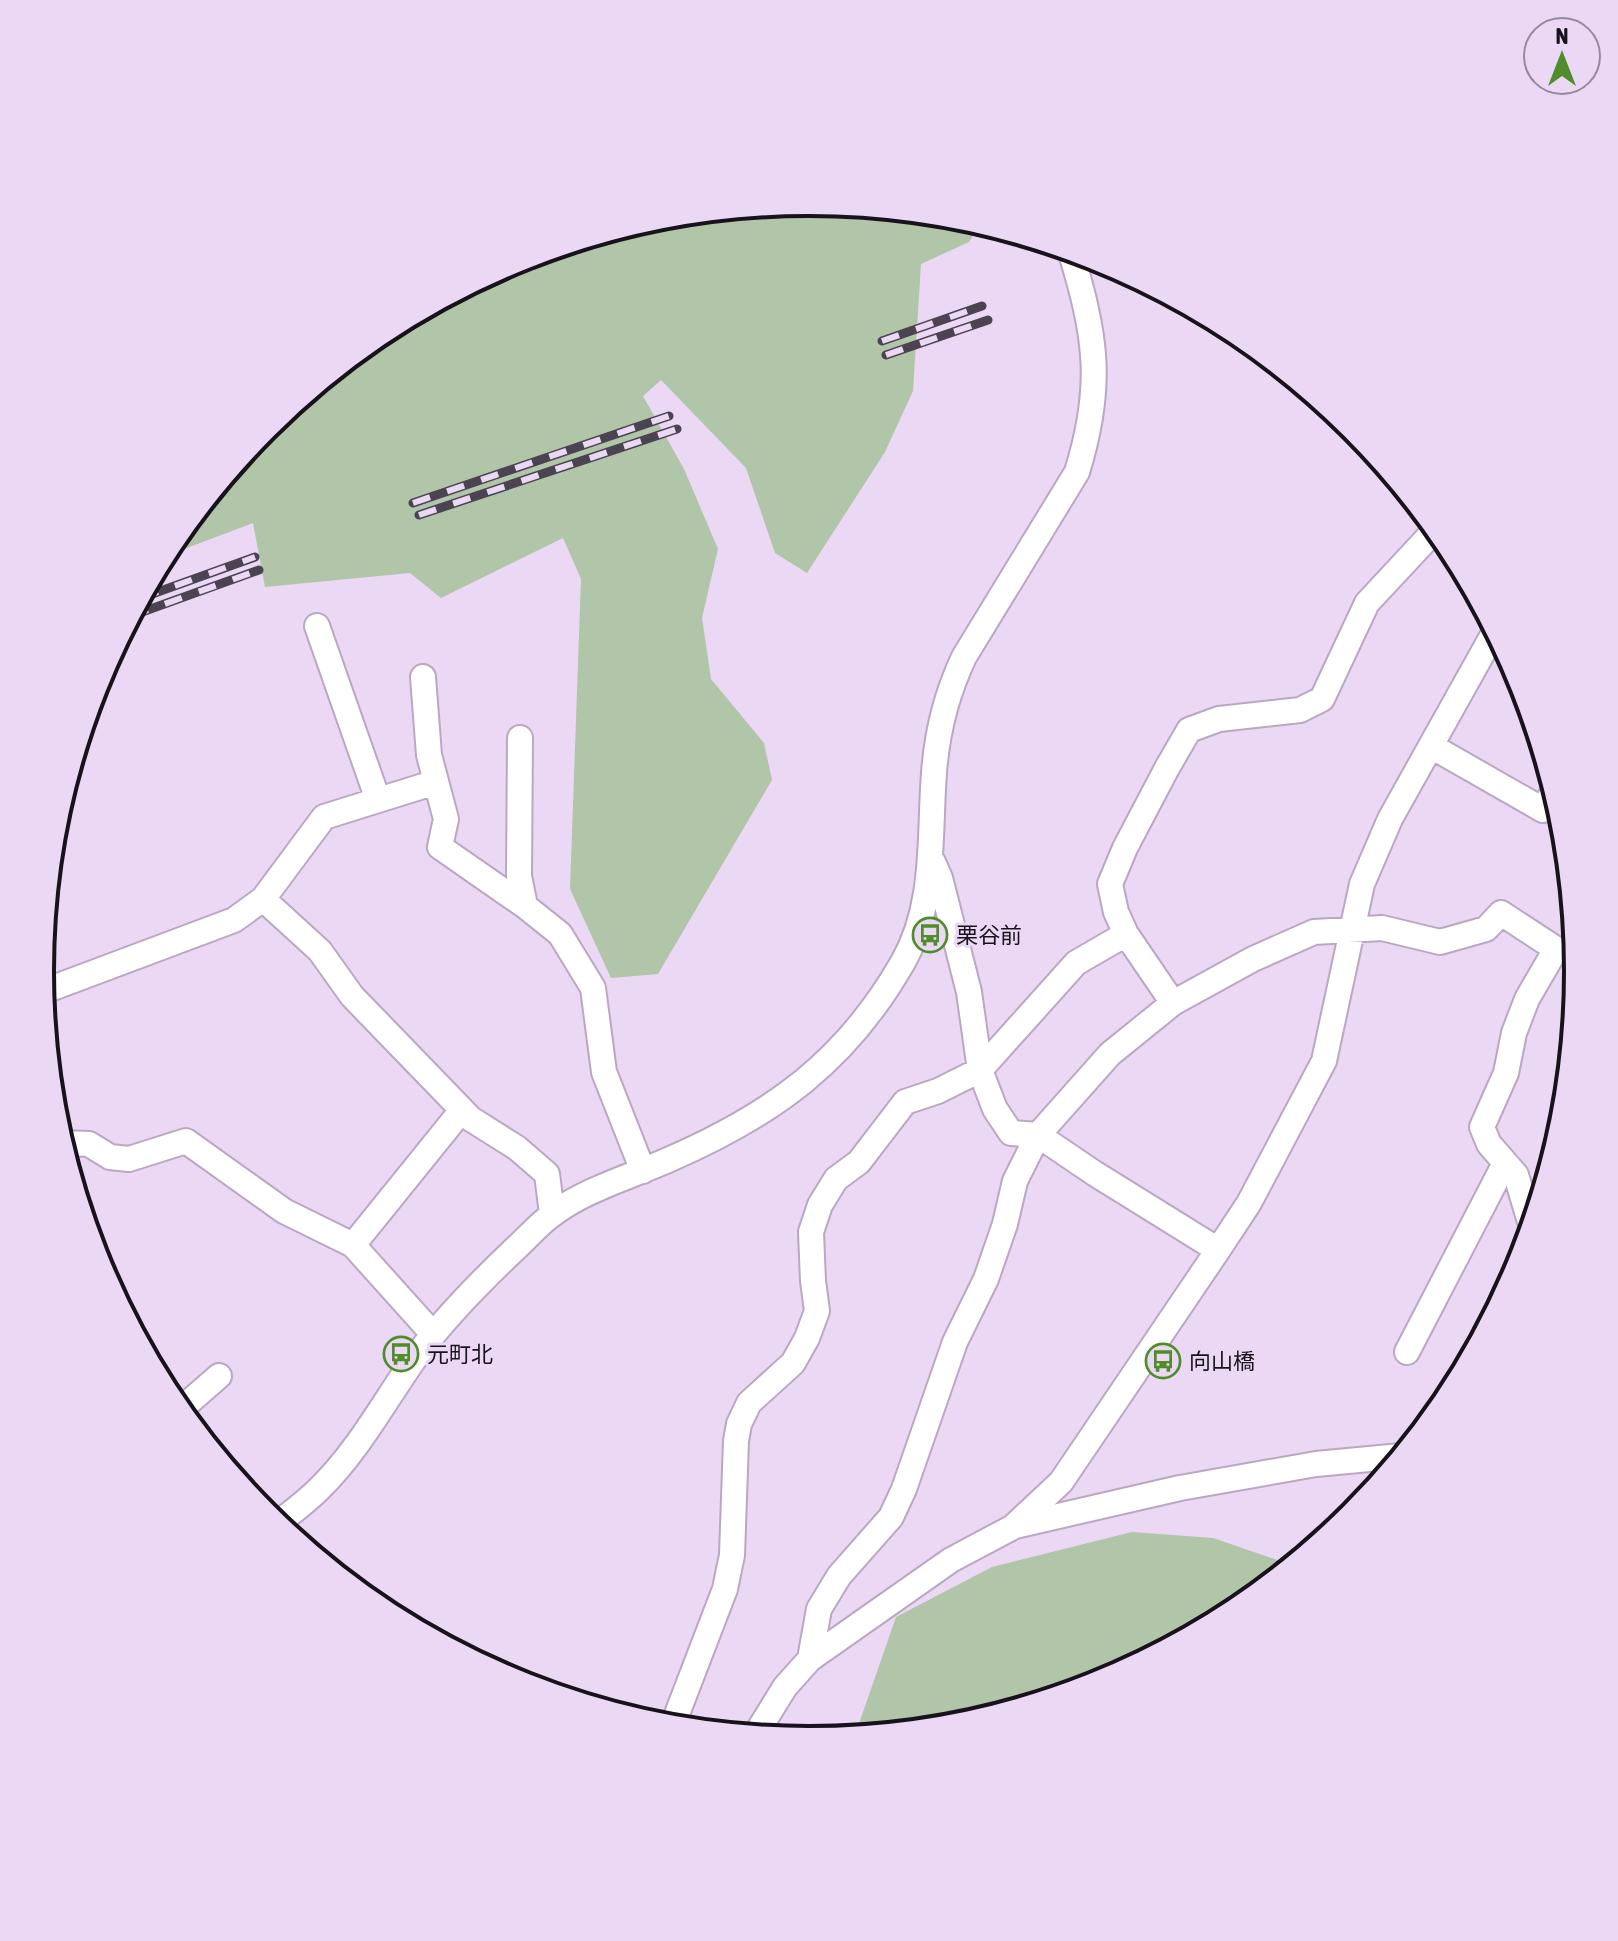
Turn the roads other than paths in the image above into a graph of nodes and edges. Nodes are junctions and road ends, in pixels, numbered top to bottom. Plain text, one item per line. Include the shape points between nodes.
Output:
1 (1074, 264) edge
2 (1428, 538) edge
3 (317, 626) dead end
4 (1489, 643) edge
5 (423, 677) dead end
6 (520, 738) dead end
7 (1431, 746) junction
8 (436, 782) junction
9 (378, 800) junction
10 (1544, 803) edge
11 (931, 857) junction
12 (263, 899) junction
13 (525, 906) junction
14 (1353, 930) junction
15 (1126, 934) junction
16 (55, 987) edge
17 (1173, 1003) junction
18 (980, 1070) junction
19 (462, 1110) junction
20 (1038, 1135) junction
21 (75, 1143) edge
22 (1505, 1163) junction
23 (643, 1171) junction
24 (1526, 1207) edge
25 (552, 1214) junction
26 (353, 1245) junction
27 (1218, 1250) junction
28 (433, 1334) junction
29 (1407, 1352) dead end
30 (219, 1376) dead end
31 (189, 1402) edge
32 (1386, 1457) edge
33 (287, 1516) edge
34 (1013, 1527) junction
35 (810, 1659) junction
36 (676, 1713) edge
37 (762, 1724) edge

1 - 11 street via 1094,355 1092,415 1077,472 951,685 934,771
2 - 15 street via 1367,603 1322,699 1300,710 1219,719 1189,730 1110,884
3 - 9 street
4 - 7 street
5 - 8 street
6 - 13 street via 519,876
7 - 10 street
7 - 14 street via 1373,858
8 - 9 street
8 - 13 street via 446,819 440,847
9 - 12 street via 324,817
11 - 18 street via 969,992
11 - 23 street via 910,948 849,1040 824,1066 757,1115
12 - 16 street via 234,920
12 - 19 street via 320,951 352,996
13 - 23 street via 560,934 593,988 604,1072
14 - 17 street via 1314,932
14 - 22 street via 1382,928 1440,942 1486,929 1501,913 1556,949 1527,999 1506,1073 1482,1127
14 - 27 street via 1324,1061 1249,1203
15 - 17 street
15 - 18 street via 1076,963
17 - 20 street via 1110,1054
18 - 20 street via 1011,1133
18 - 36 street via 905,1102 859,1162 836,1179 820,1205 811,1232 817,1311 793,1363 749,1403 739,1424 732,1555 725,1589
19 - 25 street via 547,1174
19 - 26 street
20 - 27 street
20 - 35 street via 1015,1181 986,1279 955,1342 904,1489 891,1517 839,1576 819,1609
21 - 26 street via 129,1159 186,1141 284,1211
22 - 24 street via 1516,1175
22 - 29 street
23 - 25 street
25 - 28 street
26 - 28 street
27 - 34 street via 1061,1482
28 - 33 street via 366,1433 320,1489
30 - 31 street
32 - 34 street via 1180,1488
34 - 35 street via 951,1560
35 - 37 street

